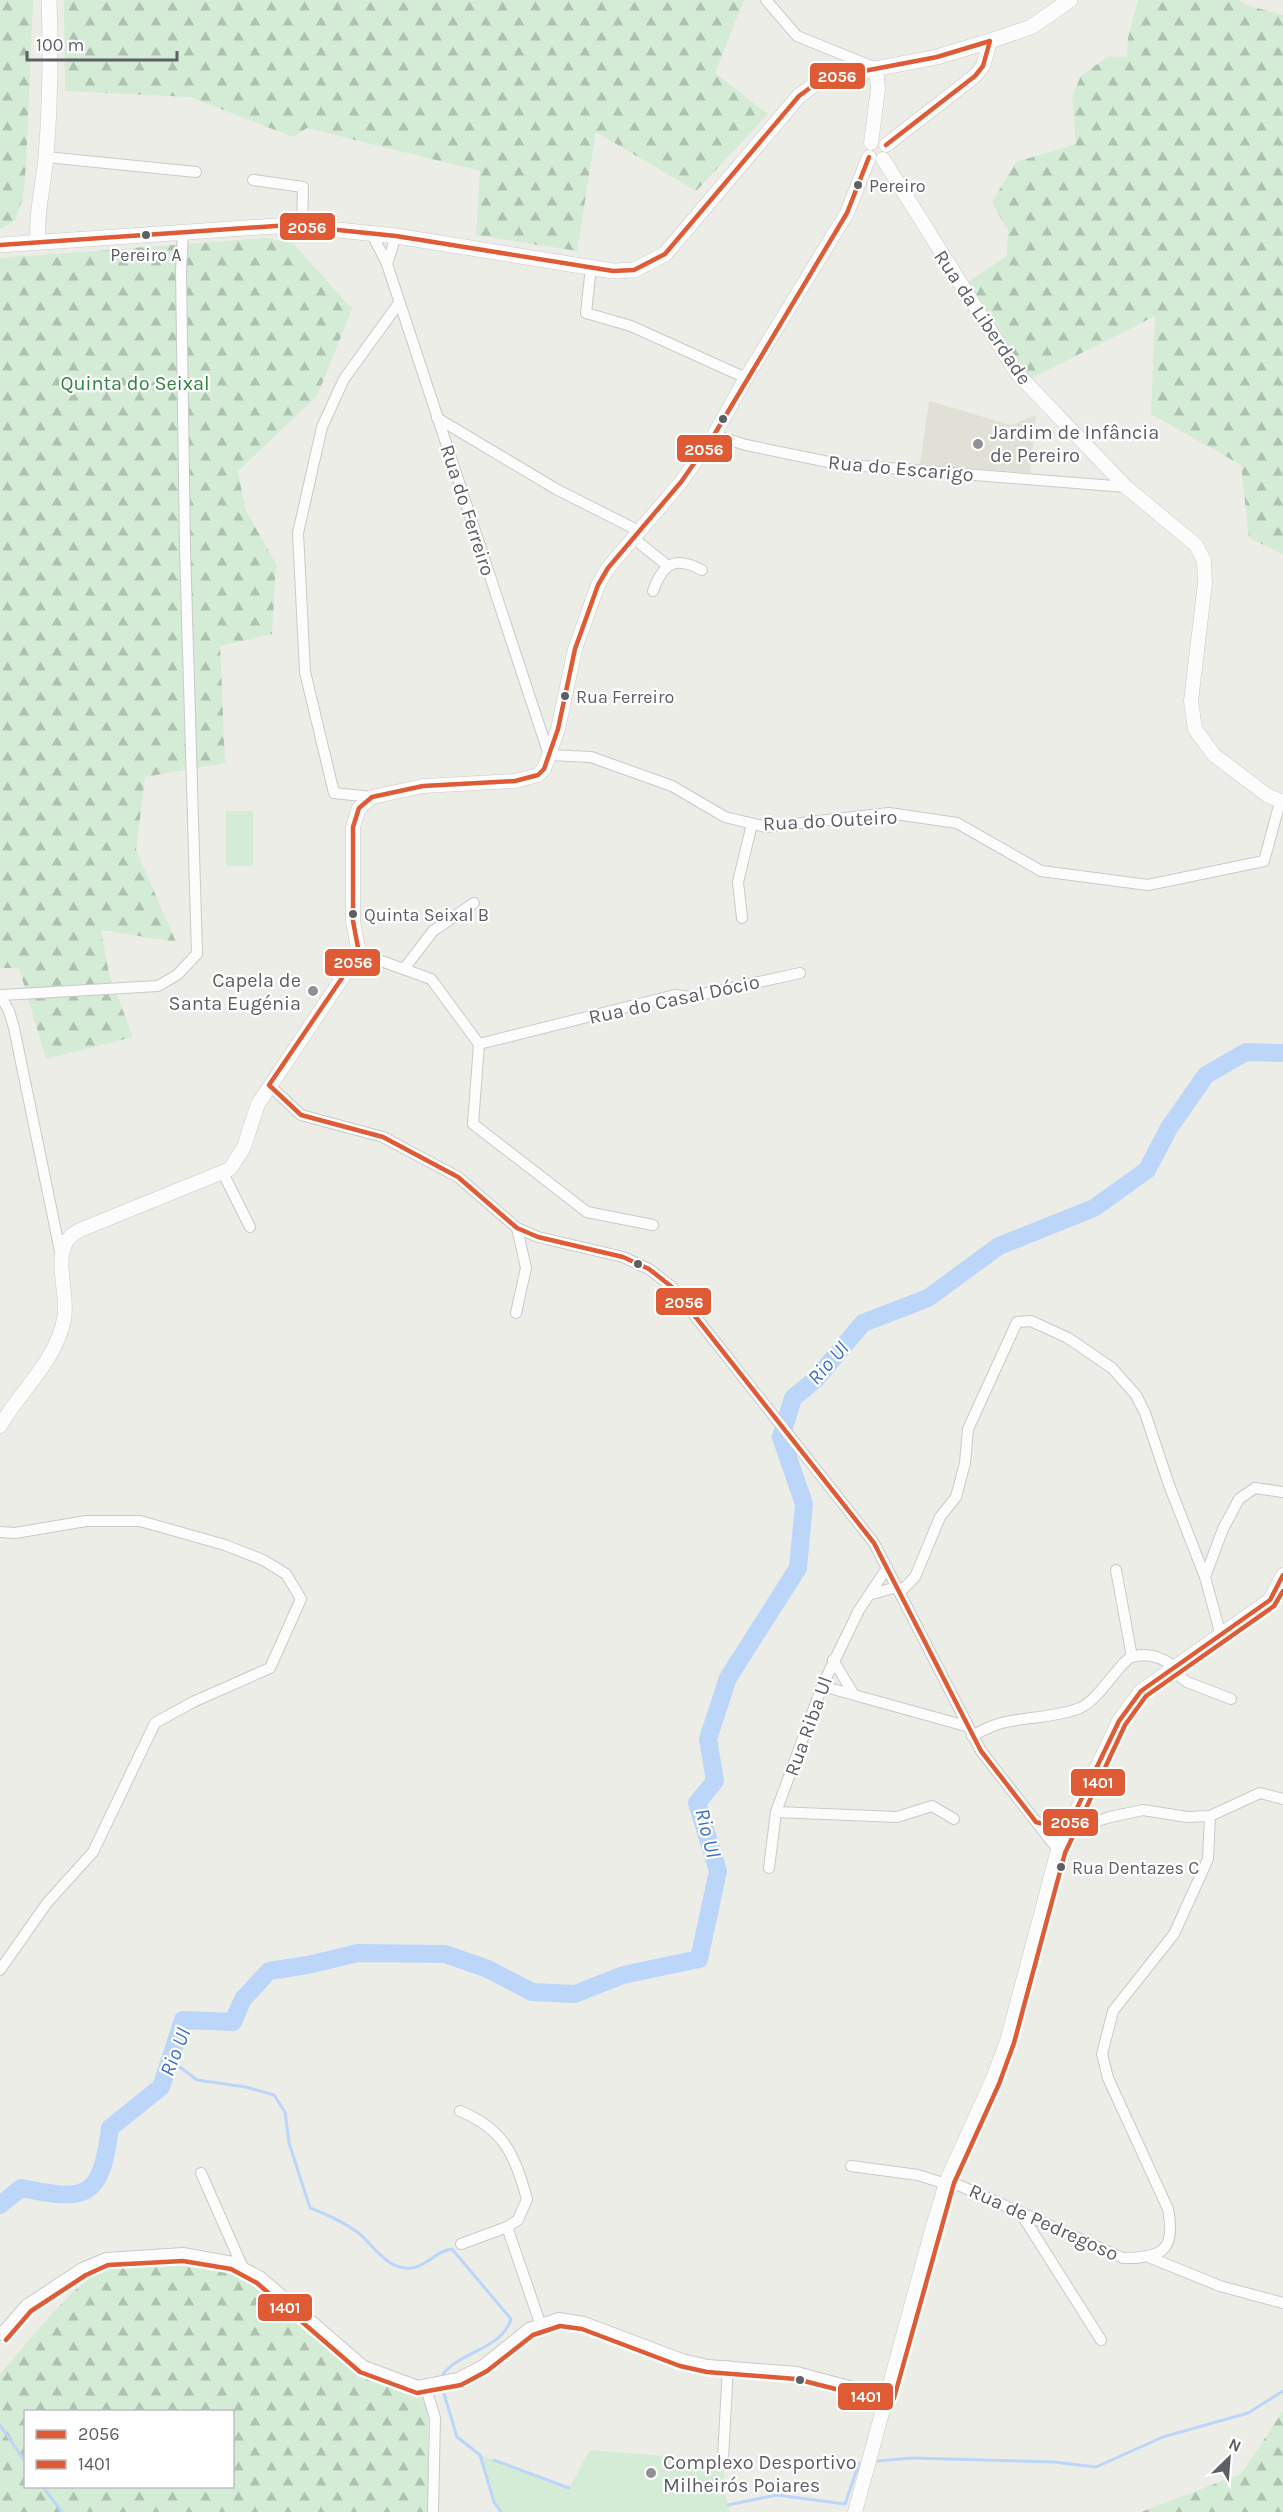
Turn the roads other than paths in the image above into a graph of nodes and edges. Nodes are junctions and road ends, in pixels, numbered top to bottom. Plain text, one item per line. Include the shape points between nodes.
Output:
1 (49, 0) edge
2 (766, 0) edge
3 (1070, 0) edge
4 (990, 41) junction
5 (876, 68) junction
6 (879, 144) junction
7 (46, 157) junction
8 (869, 157) junction
9 (883, 159) junction
10 (196, 172) dead end
11 (253, 180) dead end
12 (302, 227) junction
13 (183, 232) junction
14 (372, 234) junction
15 (396, 236) junction
16 (38, 242) junction
17 (0, 245) edge
18 (387, 264) junction
19 (591, 267) junction
20 (399, 303) junction
21 (746, 378) junction
22 (437, 418) junction
23 (714, 435) junction
24 (1126, 487) junction
25 (636, 535) junction
26 (668, 566) junction
27 (702, 570) dead end
28 (653, 591) dead end
29 (549, 755) junction
30 (372, 797) junction
31 (1282, 802) edge
32 (752, 824) junction
33 (474, 903) dead end
34 (742, 918) dead end
35 (359, 953) junction
36 (404, 969) junction
37 (800, 973) dead end
38 (1, 995) edge
39 (479, 1044) junction
40 (269, 1085) junction
41 (223, 1173) junction
42 (653, 1225) dead end
43 (250, 1227) dead end
44 (517, 1228) junction
45 (60, 1251) junction
46 (516, 1313) dead end
47 (2, 1418) edge
48 (1283, 1492) edge
49 (0, 1532) edge
50 (887, 1568) junction
51 (1116, 1570) dead end
52 (1283, 1575) edge
53 (1205, 1577) junction
54 (898, 1589) junction
55 (872, 1594) junction
56 (1221, 1635) junction
57 (1132, 1657) junction
58 (833, 1659) junction
59 (1173, 1669) junction
60 (822, 1686) junction
61 (852, 1693) junction
62 (1231, 1699) dead end
63 (966, 1726) junction
64 (972, 1736) junction
65 (1283, 1799) edge
66 (776, 1812) junction
67 (1210, 1816) junction
68 (954, 1819) dead end
69 (1036, 1822) junction
70 (1066, 1831) junction
71 (1058, 1850) junction
72 (769, 1868) dead end
73 (0, 1970) edge
74 (460, 2111) dead end
75 (851, 2166) dead end
76 (201, 2173) dead end
77 (947, 2182) junction
78 (1020, 2212) junction
79 (507, 2227) junction
80 (461, 2244) dead end
81 (1151, 2258) junction
82 (243, 2268) junction
83 (1283, 2303) edge
84 (540, 2323) junction
85 (0, 2335) edge
86 (1101, 2340) dead end
87 (728, 2366) junction
88 (425, 2385) junction
89 (887, 2396) junction
90 (723, 2458) dead end
91 (433, 2512) edge
92 (855, 2512) edge

1 - 7 main road
2 - 5 street via 797,36
3 - 4 main road via 1031,27
4 - 5 main road via 937,57
4 - 6 street via 985,61 975,76
5 - 6 street
5 - 19 main road via 822,79 799,96 665,254 634,270
6 - 8 street via 867,151
6 - 9 street via 887,154
7 - 10 street
7 - 16 main road
8 - 9 street
8 - 21 street via 848,213
9 - 24 street, Rua da Liberdade via 1009,363
11 - 12 street via 303,186
12 - 13 main road
12 - 14 main road
13 - 16 main road
13 - 38 street via 185,549 197,954 177,975 158,986
14 - 15 main road
14 - 18 street, Rua do Ferreiro
15 - 18 street
15 - 19 main road
16 - 17 main road
18 - 20 street, Rua do Ferreiro
19 - 21 street via 586,313 631,326
20 - 22 street, Rua do Ferreiro
20 - 30 street via 344,379 322,427 298,533 305,672 334,793
21 - 23 street
22 - 25 street
22 - 29 street, Rua do Ferreiro
23 - 24 street, Rua do Escarigo via 838,464
23 - 25 street
24 - 31 street, Rua da Liberdade via 1185,534 1204,561 1205,583 1191,701 1195,729 1214,754
25 - 26 street
25 - 29 street via 608,568 590,604
26 - 27 street via 687,562
26 - 28 street via 660,571
29 - 30 street via 544,769 531,778 423,786
29 - 32 street, Rua do Outeiro via 591,757 672,786 725,818
30 - 35 street via 359,808 353,826 353,921
31 - 32 street, Rua do Outeiro via 1264,861 1148,885 1041,871 957,823 912,816 890,813 766,827
32 - 34 street via 738,882
33 - 36 street via 433,931
35 - 36 street
35 - 40 street
36 - 39 street via 431,979
37 - 39 street, Rua do Casal Dócio via 690,997 675,995
38 - 45 street via 14,1028
39 - 42 street via 472,1124 587,1212
40 - 41 street via 258,1104 244,1147
40 - 44 street via 301,1115 383,1137 458,1177
41 - 43 street
41 - 45 street via 80,1230 67,1239
44 - 46 street via 526,1268
44 - 50 street via 537,1237 623,1257 649,1269 672,1287 874,1543
45 - 47 street via 66,1303 61,1331 50,1357
48 - 53 street via 1255,1488 1239,1499
49 - 73 street via 86,1521 140,1521 263,1560 286,1574 301,1599 270,1668 193,1702 155,1724 93,1852 47,1903
50 - 54 street
50 - 55 street, Rua Riba Ul
51 - 57 street
52 - 56 street via 1270,1600
53 - 54 street via 1136,1395 1112,1368 1068,1338 1031,1322 1017,1322 968,1429 956,1497 940,1517 919,1571
53 - 56 street
54 - 55 street
54 - 63 street
55 - 58 street, Rua Riba Ul
56 - 59 street
57 - 59 street via 1149,1655 1165,1659
57 - 64 street via 1107,1686 1080,1708 1004,1722
58 - 60 street, Rua Riba Ul
58 - 61 street
59 - 62 street via 1187,1682
59 - 70 street via 1142,1691 1119,1721
60 - 61 street
60 - 66 street, Rua Riba Ul
61 - 63 street
63 - 64 street
64 - 69 street
65 - 67 street via 1260,1793
66 - 68 street via 897,1817 932,1806
66 - 72 street, Rua Riba Ul
67 - 70 street via 1187,1817 1143,1810
67 - 81 street via 1208,1859 1174,1934 1113,2011 1102,2054 1108,2078 1168,2209 1172,2230 1166,2248
69 - 70 street
69 - 71 street
70 - 71 street
71 - 77 street via 1007,2041
74 - 79 street via 483,2121 508,2147 519,2170 527,2199 518,2220
75 - 77 street, Rua de Pedregoso
76 - 82 street
77 - 78 street, Rua de Pedregoso
77 - 89 street
78 - 81 street, Rua de Pedregoso via 1123,2258
78 - 86 street
79 - 80 street
79 - 84 street
81 - 83 street via 1220,2286
82 - 85 street via 233,2262 183,2253 106,2258 82,2268 26,2305
82 - 88 street via 261,2277 364,2366 418,2386
84 - 87 street via 575,2319 682,2359
84 - 88 street via 483,2365 458,2378
87 - 89 street via 797,2372
87 - 90 street
88 - 91 street via 435,2418
89 - 92 street

